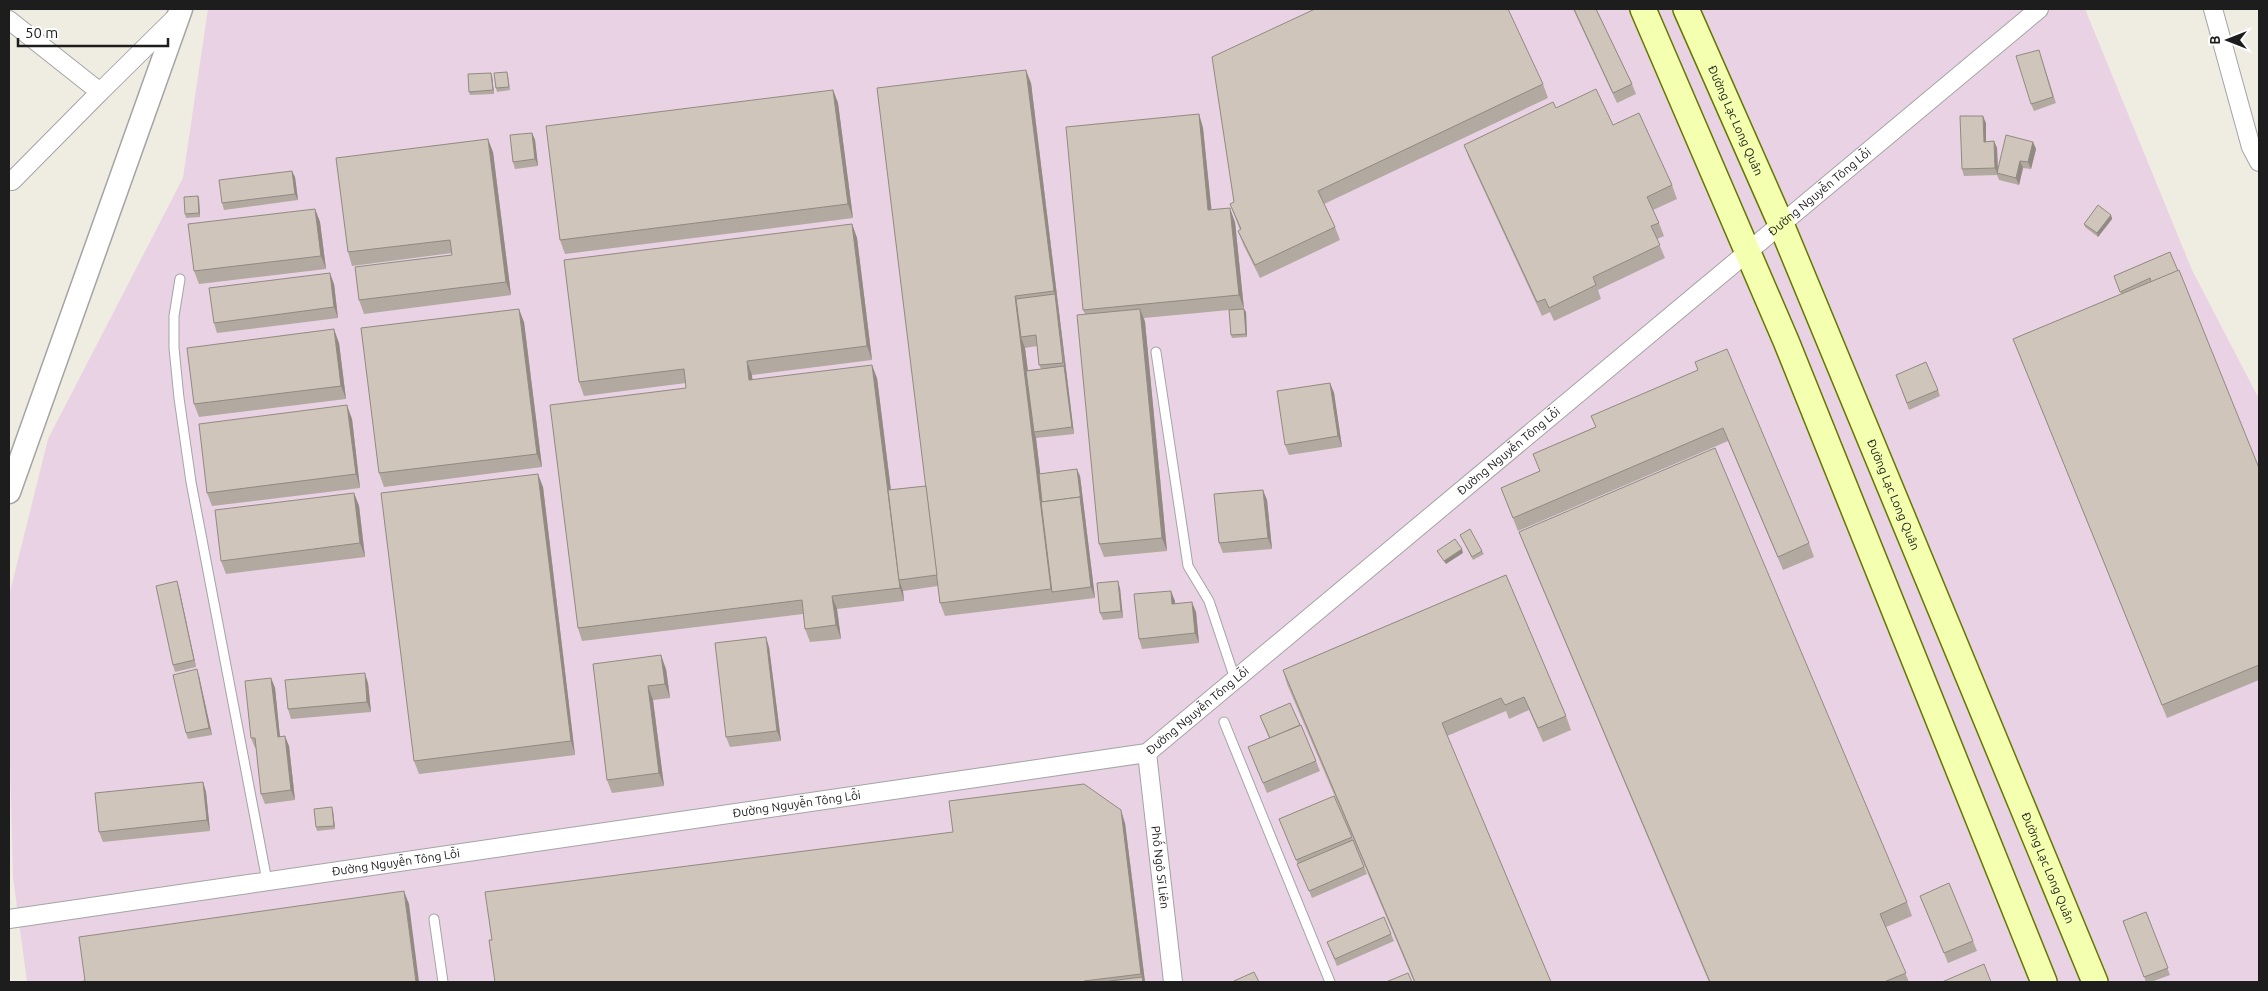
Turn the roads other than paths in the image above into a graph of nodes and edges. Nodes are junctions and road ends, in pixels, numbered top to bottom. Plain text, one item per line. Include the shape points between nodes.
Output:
1 (1643, 9) edge
2 (1686, 9) edge
3 (2039, 9) edge
4 (2213, 9) edge
5 (181, 10) edge
6 (9, 20) edge
7 (100, 92) junction
8 (2259, 162) edge
9 (10, 182) edge
10 (1781, 224) junction
11 (1747, 252) junction
12 (180, 280) dead end
13 (1156, 352) dead end
14 (9, 492) edge
15 (1235, 679) junction
16 (1224, 722) dead end
17 (1147, 753) junction
18 (267, 881) junction
19 (9, 919) edge
20 (434, 919) dead end
21 (443, 982) edge
22 (1173, 982) edge
23 (1330, 982) edge
24 (2044, 982) edge
25 (2095, 982) edge

1 - 11 main road
2 - 10 main road, Đường Lạc Long Quân
3 - 10 street, Đường Nguyễn Tông Lỗi
4 - 8 street via 2251,147
5 - 7 street
5 - 14 street
6 - 7 street
7 - 9 street
10 - 11 street, Đường Nguyễn Tông Lỗi
10 - 25 main road, Đường Lạc Long Quân
11 - 15 street, Đường Nguyễn Tông Lỗi
11 - 24 main road via 1790,350
12 - 18 lane via 174,316 178,398
13 - 15 lane via 1188,566 1209,601
15 - 17 street, Đường Nguyễn Tông Lỗi
16 - 23 lane
17 - 18 street, Đường Nguyễn Tông Lỗi
17 - 22 street, Phố Ngô Sĩ Liên
18 - 19 street, Đường Nguyễn Tông Lỗi
20 - 21 lane

